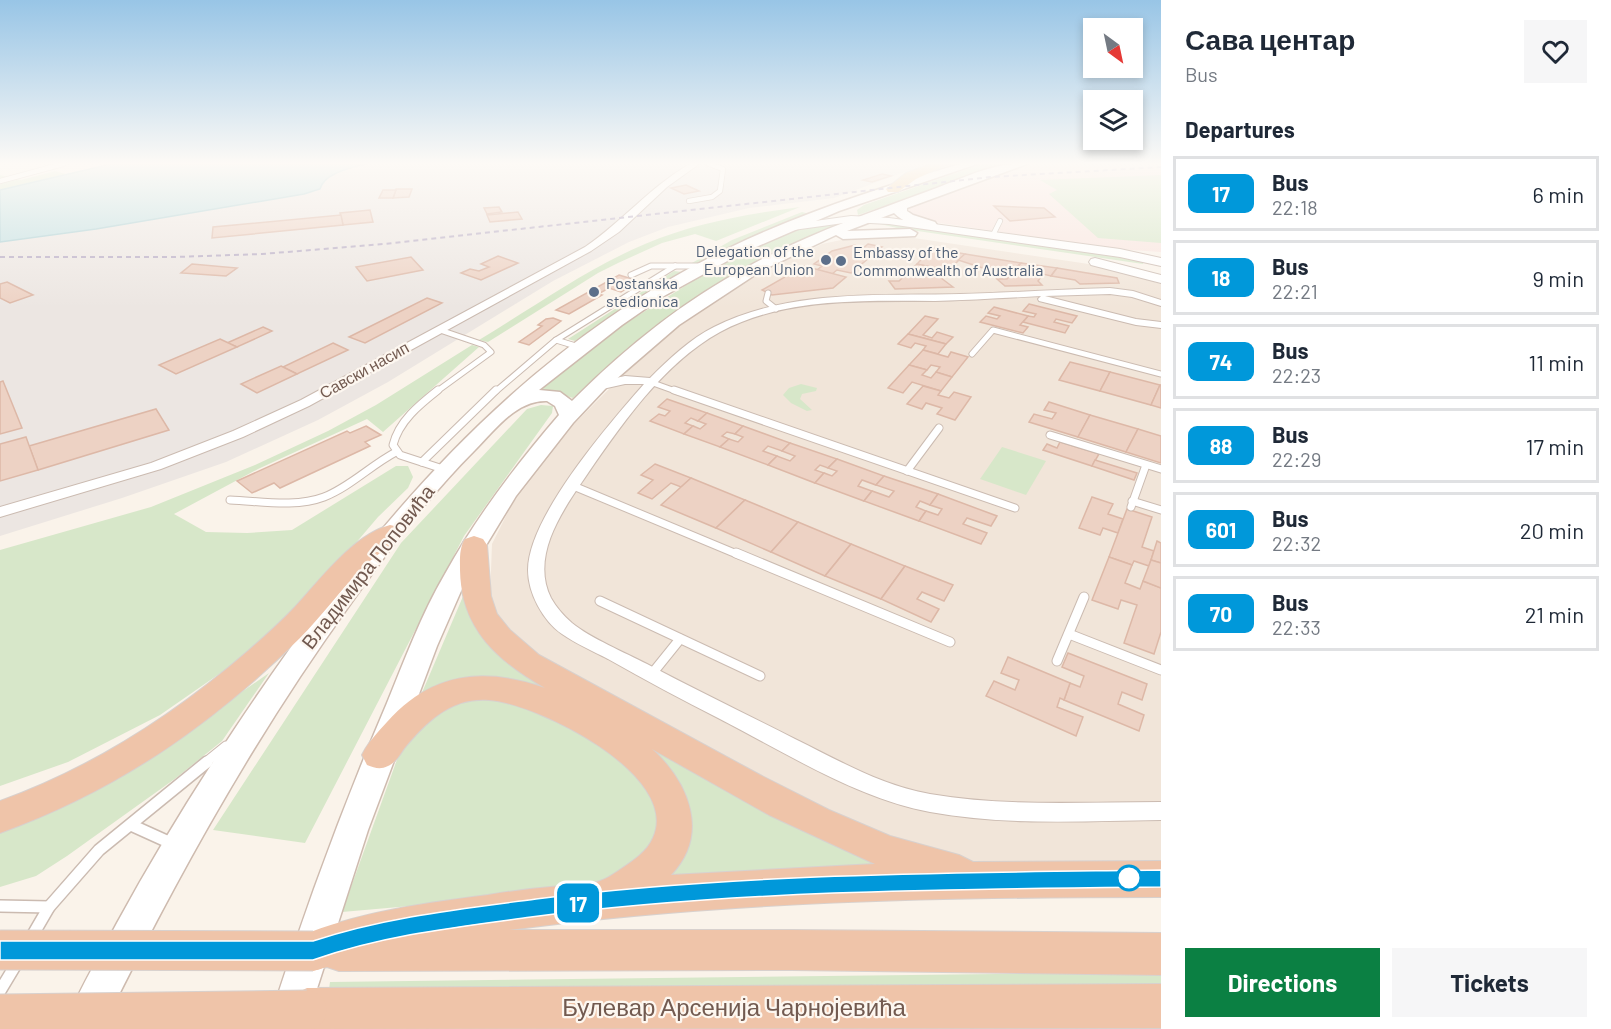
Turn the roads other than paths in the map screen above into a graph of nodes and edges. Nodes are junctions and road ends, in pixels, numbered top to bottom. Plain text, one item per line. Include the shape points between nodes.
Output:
1 (632, 212) edge
2 (828, 212) edge
3 (854, 212) edge
4 (881, 212) edge
5 (901, 212) edge
6 (859, 220) junction
7 (1000, 221) dead end
8 (930, 225) junction
9 (786, 228) junction
10 (910, 233) junction
11 (993, 235) junction
12 (809, 241) junction
13 (1120, 253) junction
14 (1161, 255) edge
15 (1087, 260) junction
16 (1161, 262) edge
17 (706, 265) junction
18 (675, 266) junction
19 (1161, 268) edge
20 (631, 275) dead end
21 (1161, 279) edge
22 (768, 293) dead end
23 (1025, 295) junction
24 (1161, 303) edge
25 (777, 309) junction
26 (1152, 327) edge
27 (440, 330) junction
28 (556, 340) junction
29 (579, 347) junction
30 (972, 354) dead end
31 (625, 361) junction
32 (1161, 374) edge
33 (650, 382) junction
34 (598, 386) junction
35 (514, 402) junction
36 (569, 416) junction
37 (939, 428) dead end
38 (1050, 435) dead end
39 (396, 452) junction
40 (422, 462) junction
41 (1146, 465) junction
42 (1161, 469) edge
43 (446, 470) junction
44 (907, 471) junction
45 (571, 485) junction
46 (230, 500) dead end
47 (1015, 508) dead end
48 (1161, 510) edge
49 (0, 512) edge
50 (390, 533) junction
51 (474, 545) junction
52 (1084, 597) dead end
53 (600, 601) dead end
54 (1069, 634) junction
55 (680, 639) junction
56 (950, 642) dead end
57 (1057, 661) dead end
58 (1161, 670) edge
59 (651, 675) junction
60 (760, 676) dead end
61 (252, 725) junction
62 (379, 755) junction
63 (1161, 811) edge
64 (0, 817) edge
65 (131, 825) junction
66 (178, 846) junction
67 (979, 879) junction
68 (1161, 879) edge
69 (601, 900) junction
70 (0, 906) edge
71 (50, 907) junction
72 (0, 950) edge
73 (313, 951) junction
74 (1161, 954) edge
75 (0, 991) edge
76 (1161, 1006) edge
77 (0, 1014) edge
78 (297, 1020) edge
79 (81, 1029) edge
80 (429, 1029) edge

1 - 27 street, Савски насип via 618,228 588,249
2 - 9 main road, Владимира Поповића
3 - 6 street
4 - 6 main road
5 - 8 main road
6 - 8 street
6 - 9 street
6 - 10 street
6 - 12 main road
7 - 11 lane
8 - 11 street
9 - 17 main road, Владимира Поповића
10 - 12 main road via 850,234
10 - 15 street
11 - 13 street
12 - 31 main road via 712,294
13 - 14 street
13 - 16 street
15 - 19 street
15 - 21 street
17 - 18 lane
17 - 29 main road, Владимира Поповића
18 - 20 lane via 651,266
18 - 28 lane
22 - 25 lane via 766,301
23 - 24 street via 1110,291
23 - 25 street via 869,299
23 - 26 street
25 - 33 street via 716,330
27 - 39 lane via 484,345 490,352 400,425 391,442
27 - 49 street, Савски насип via 305,403 199,450
28 - 29 lane
28 - 40 lane via 481,404
29 - 35 main road, Владимира Поповића
30 - 32 lane via 993,330
31 - 33 street via 635,375
31 - 34 main road
33 - 34 street via 625,380
33 - 44 lane
33 - 45 street
34 - 36 main road
35 - 36 main road via 534,395 551,395 564,403
35 - 43 main road, Владимира Поповића
36 - 51 main road via 513,484
37 - 44 lane
38 - 41 lane
39 - 40 lane
39 - 46 lane via 316,500
40 - 43 lane
41 - 42 lane
41 - 48 lane via 1131,504
43 - 50 main road, Владимира Поповића
44 - 47 lane
45 - 56 lane
45 - 59 street via 540,542 534,564 537,585 554,615 567,628
50 - 61 main road, Владимира Поповића
50 - 64 highway via 352,562 302,618 201,708 92,778
51 - 62 main road via 429,633
51 - 67 highway via 474,574 481,611 488,624 520,656 640,726 845,834 887,852
52 - 54 lane
53 - 55 lane
54 - 57 lane
54 - 58 lane
55 - 59 lane
55 - 60 lane
59 - 63 street via 862,782 904,798 1011,812
61 - 65 lane
61 - 66 main road, Владимира Поповића
62 - 69 highway via 428,703 450,693 480,687 543,700 616,741 652,771 664,788 674,809 673,834 666,854 655,868 632,886
62 - 78 main road via 322,911
65 - 66 lane
65 - 71 lane via 99,850
66 - 79 main road, Владимира Поповића
67 - 68 highway
67 - 69 highway
69 - 73 highway via 420,923
70 - 71 lane
71 - 75 lane
72 - 73 highway, bridge
73 - 74 highway
76 - 78 highway, Булевар Арсенија Чарнојевића
77 - 78 highway, Булевар Арсенија Чарнојевића, bridge
78 - 80 highway via 331,1019

